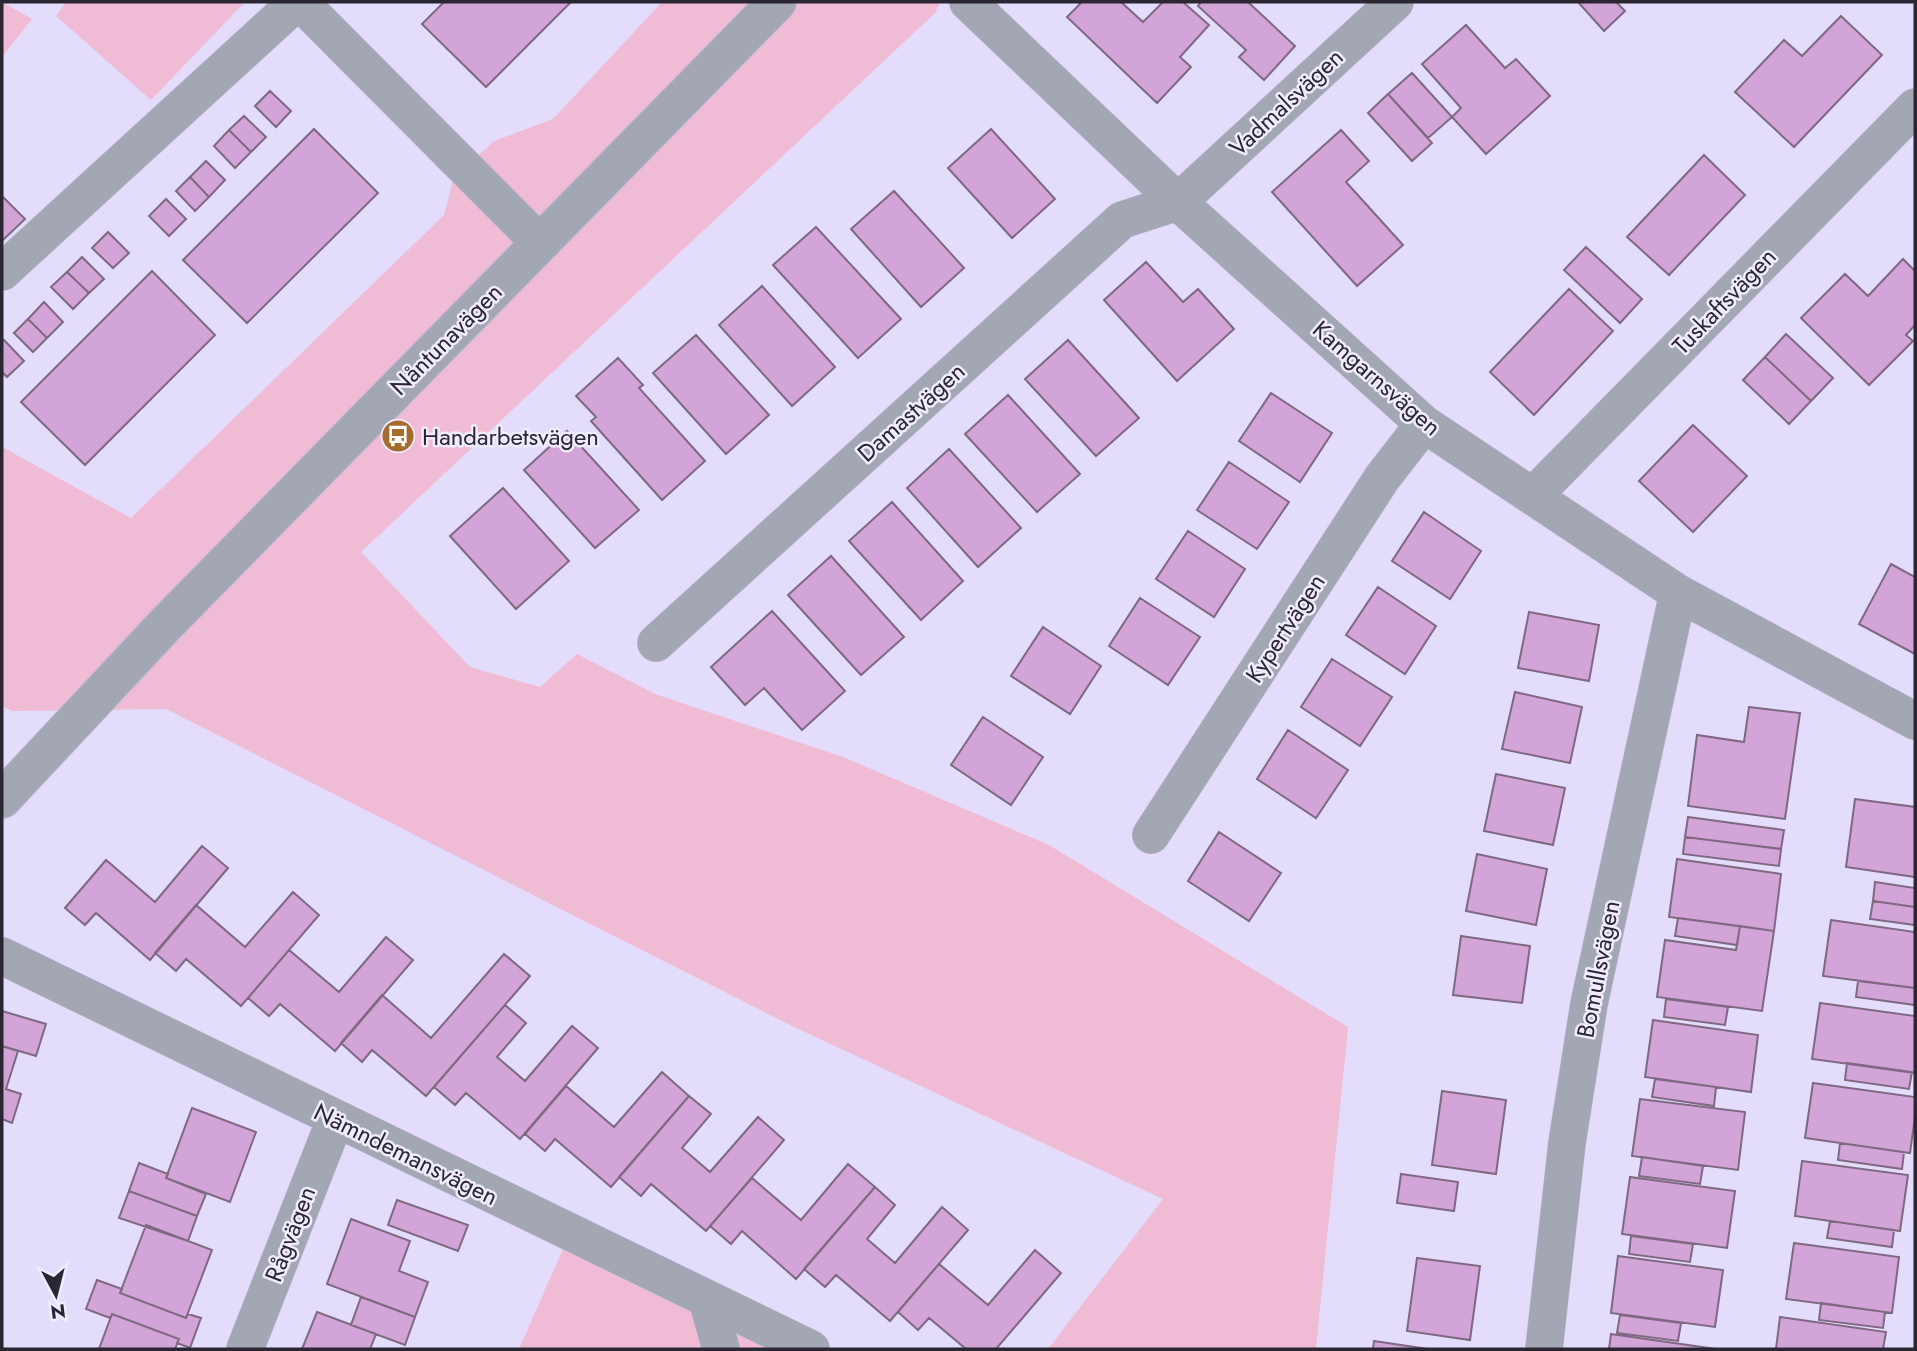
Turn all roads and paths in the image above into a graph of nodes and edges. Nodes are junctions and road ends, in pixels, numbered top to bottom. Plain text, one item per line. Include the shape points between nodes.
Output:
1 (299, 2) edge
2 (777, 2) edge
3 (968, 2) edge
4 (1395, 2) edge
5 (1915, 107) edge
6 (1178, 202) junction
7 (540, 243) junction
8 (2, 272) edge
9 (1424, 424) junction
10 (1534, 495) junction
11 (1678, 593) junction
12 (656, 643) dead end
13 (1915, 721) edge
14 (2, 799) edge
15 (1151, 835) dead end
16 (2, 956) edge
17 (335, 1120) junction
18 (707, 1299) junction
19 (245, 1349) edge
20 (721, 1349) edge
21 (811, 1349) edge
22 (1545, 1349) edge

1 - 7 street
1 - 8 street
2 - 7 street, Nåntunavägen
3 - 6 street, Kamgarnsvägen
4 - 6 street, Vadmalsvägen
5 - 10 street, Tuskaftsvägen
6 - 9 street, Kamgarnsvägen
6 - 12 street, Damastvägen via 1122,220
7 - 14 street, Nåntunavägen via 165,625
9 - 10 street, Kamgarnsvägen
9 - 15 street, Kypertvägen via 1382,478
10 - 11 street, Kamgarnsvägen
11 - 13 street, Kamgarnsvägen
11 - 22 street, Bomullsvägen via 1589,1004 1567,1143
16 - 17 street, Nämndemansvägen
17 - 18 street, Nämndemansvägen
17 - 19 street, Rågvägen
18 - 20 street
18 - 21 street, Nämndemansvägen

